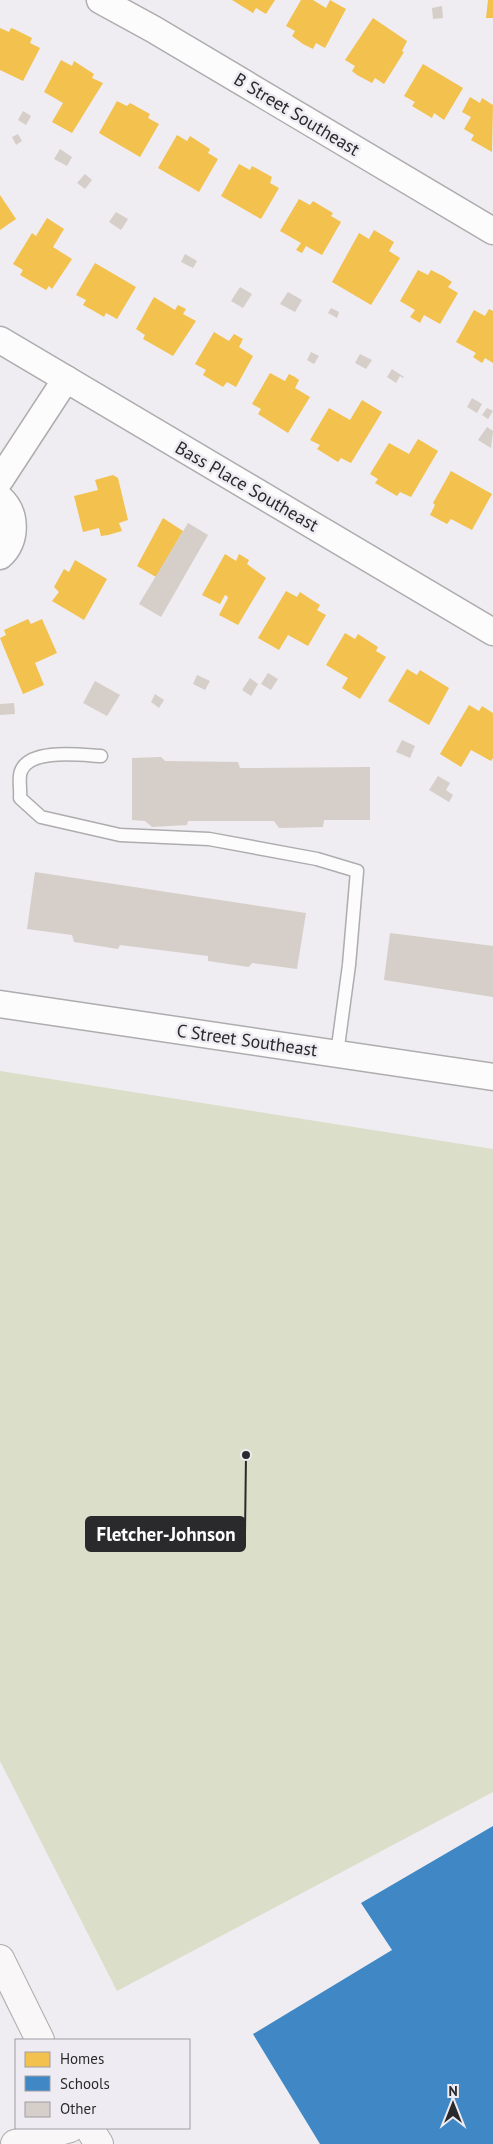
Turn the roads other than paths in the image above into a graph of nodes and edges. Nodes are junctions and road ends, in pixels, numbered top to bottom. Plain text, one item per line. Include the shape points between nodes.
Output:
1 (100, 0) edge
2 (493, 231) edge
3 (0, 340) edge
4 (66, 379) junction
5 (0, 480) edge
6 (0, 498) edge
7 (0, 556) edge
8 (493, 632) edge
9 (101, 756) dead end
10 (0, 1004) edge
11 (337, 1054) junction
12 (493, 1077) edge
13 (0, 1959) edge
14 (40, 2039) edge
15 (66, 2129) edge
16 (90, 2129) edge
17 (14, 2144) edge
18 (99, 2144) edge

1 - 2 street, B Street Southeast
3 - 4 street, Bass Place Southeast
4 - 5 street
4 - 8 street, Bass Place Southeast
6 - 7 street via 10,513 13,526 12,540
9 - 11 lane via 45,755 31,759 21,771 20,798 41,817 120,835 209,839 317,859 358,871
10 - 11 street, C Street Southeast
11 - 12 street, C Street Southeast
13 - 14 main road
15 - 17 main road
16 - 18 main road

